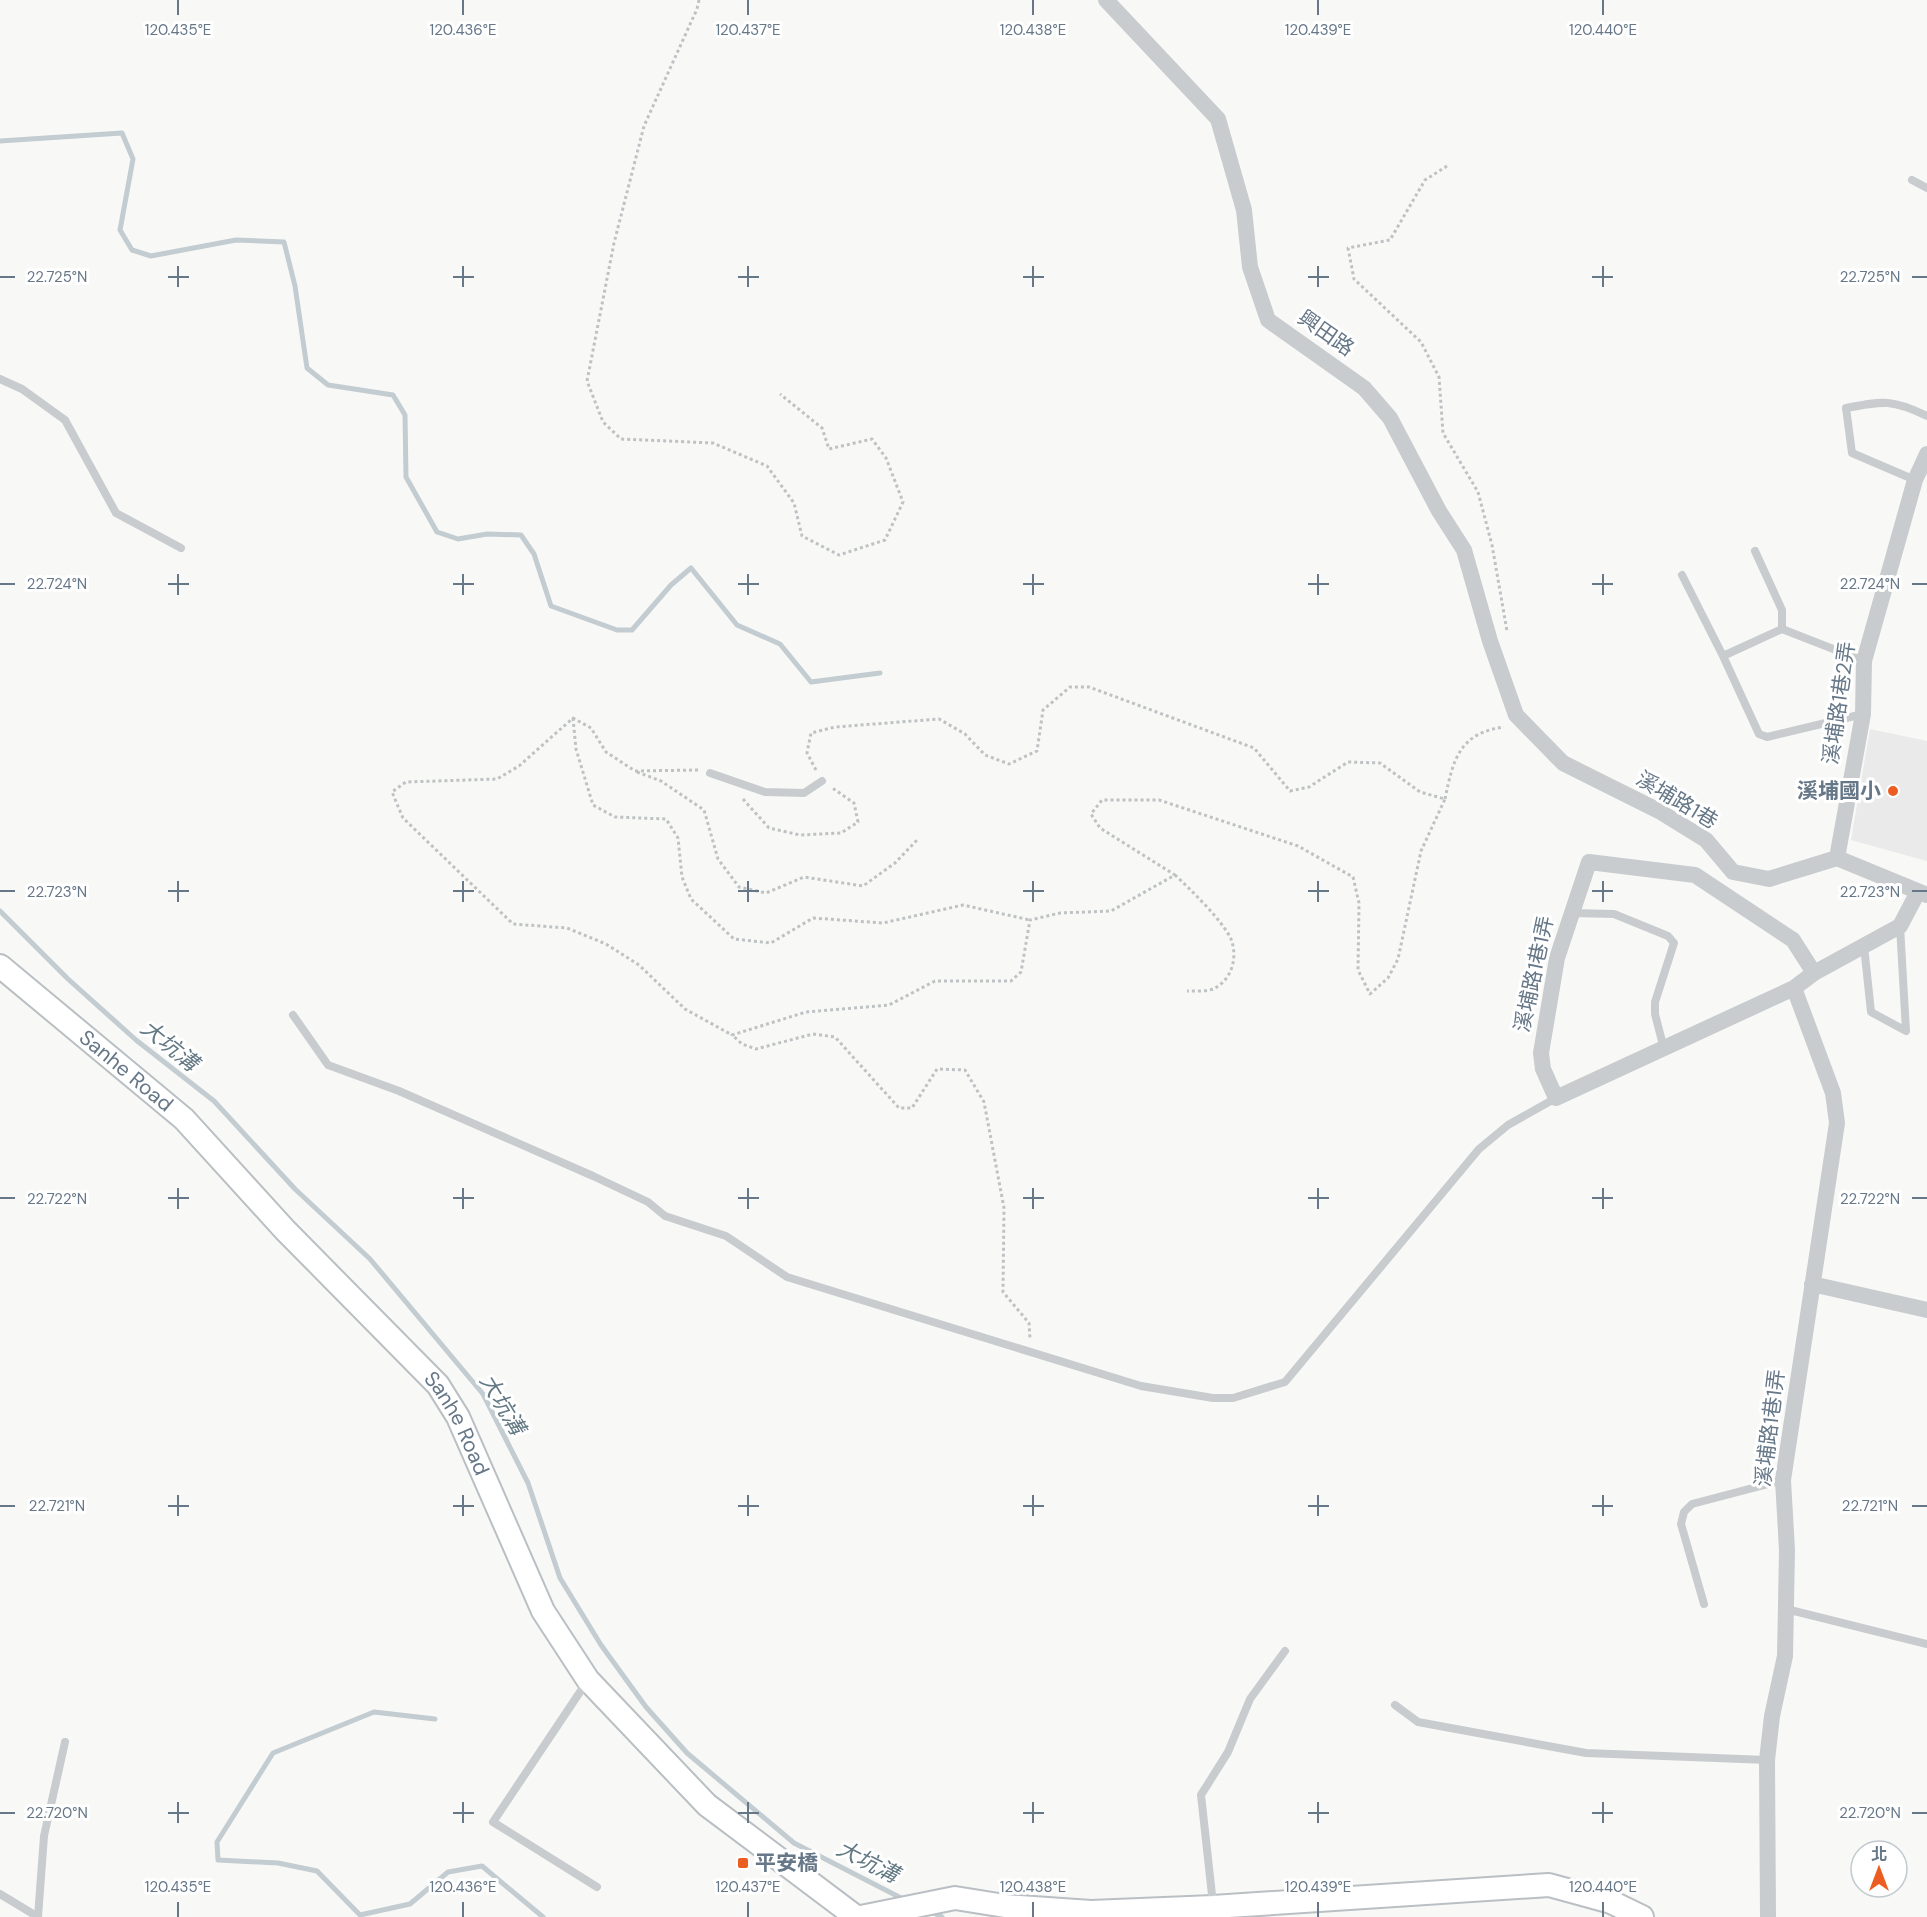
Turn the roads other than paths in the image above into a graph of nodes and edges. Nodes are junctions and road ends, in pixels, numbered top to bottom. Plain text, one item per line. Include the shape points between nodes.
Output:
1 (1106, 0) edge
2 (1911, 180) dead end
3 (1927, 188) edge
4 (0, 380) edge
5 (1927, 416) edge
6 (1927, 454) edge
7 (1915, 480) junction
8 (181, 548) dead end
9 (1755, 551) dead end
10 (1682, 575) dead end
11 (1782, 629) junction
12 (1724, 656) junction
13 (1864, 661) junction
14 (1863, 714) junction
15 (1516, 715) joint
16 (710, 773) road end
17 (822, 781) road end
18 (1838, 858) junction
19 (1922, 893) edge
20 (1570, 913) junction
21 (1900, 926) junction
22 (1864, 946) junction
23 (0, 966) edge
24 (1814, 973) junction
25 (1794, 988) junction
26 (293, 1015) dead end
27 (1665, 1048) junction
28 (1556, 1098) junction
29 (1812, 1284) junction
30 (1927, 1310) edge
31 (1783, 1480) junction
32 (1704, 1604) dead end
33 (1786, 1609) junction
34 (1927, 1644) edge
35 (1285, 1651) dead end
36 (588, 1680) junction
37 (1395, 1705) dead end
38 (65, 1742) dead end
39 (1767, 1760) junction
40 (597, 1887) dead end
41 (0, 1894) edge
42 (1214, 1907) junction
43 (866, 1916) edge
44 (38, 1917) edge
45 (1642, 1917) edge
46 (1768, 1917) edge

1 - 15 street, 興田路 via 1218,119 1244,210 1250,267 1268,320 1364,388 1390,418 1464,550
2 - 3 lane
4 - 8 lane via 22,389 65,420 116,513
5 - 7 lane via 1901,403 1846,408 1852,453
6 - 7 street, 溪埔路1巷2弄
7 - 13 street, 溪埔路1巷2弄
9 - 11 lane via 1782,610
10 - 12 lane
11 - 12 lane
11 - 13 lane
12 - 14 lane via 1759,734 1767,737
13 - 14 street, 溪埔路1巷2弄
14 - 18 street, 溪埔路1巷2弄
15 - 18 street, 溪埔路1巷 via 1563,763 1659,811 1706,840 1733,872 1769,879
16 - 17 lane via 765,792 804,793
18 - 19 street
19 - 21 street
20 - 24 street, 溪埔路1巷1弄 via 1589,862 1695,875 1793,939
20 - 27 lane via 1614,914 1668,936 1674,943 1655,1002
20 - 28 street, 溪埔路1巷1弄 via 1557,958 1540,1053
21 - 22 street
21 - 22 lane via 1906,1031 1871,1012
22 - 24 street
23 - 36 main road, Sanhe Road via 184,1119 285,1230 438,1385 458,1417 543,1611
24 - 25 street
25 - 27 street
25 - 29 street, 溪埔路1巷1弄 via 1833,1093 1838,1123
26 - 28 lane via 328,1065 399,1091 593,1176 648,1202 665,1216 726,1236 787,1277 1141,1386 1213,1398 1233,1398 1285,1382 1479,1149 1508,1125
27 - 28 street
29 - 30 street
29 - 31 street, 溪埔路1巷1弄
31 - 32 lane via 1692,1504 1684,1512 1681,1524
31 - 33 street, 溪埔路1巷1弄
33 - 34 lane
33 - 39 street, 溪埔路1巷1弄 via 1785,1656
35 - 42 lane via 1250,1699 1228,1752 1201,1795
36 - 40 lane via 493,1822
36 - 43 main road, Sanhe Road via 706,1805
37 - 39 lane via 1418,1722 1586,1753
38 - 44 lane via 44,1836
39 - 46 street, 溪埔路1巷1弄
41 - 44 lane
42 - 43 main road via 1091,1912 955,1898
42 - 45 main road via 1549,1885 1611,1902

